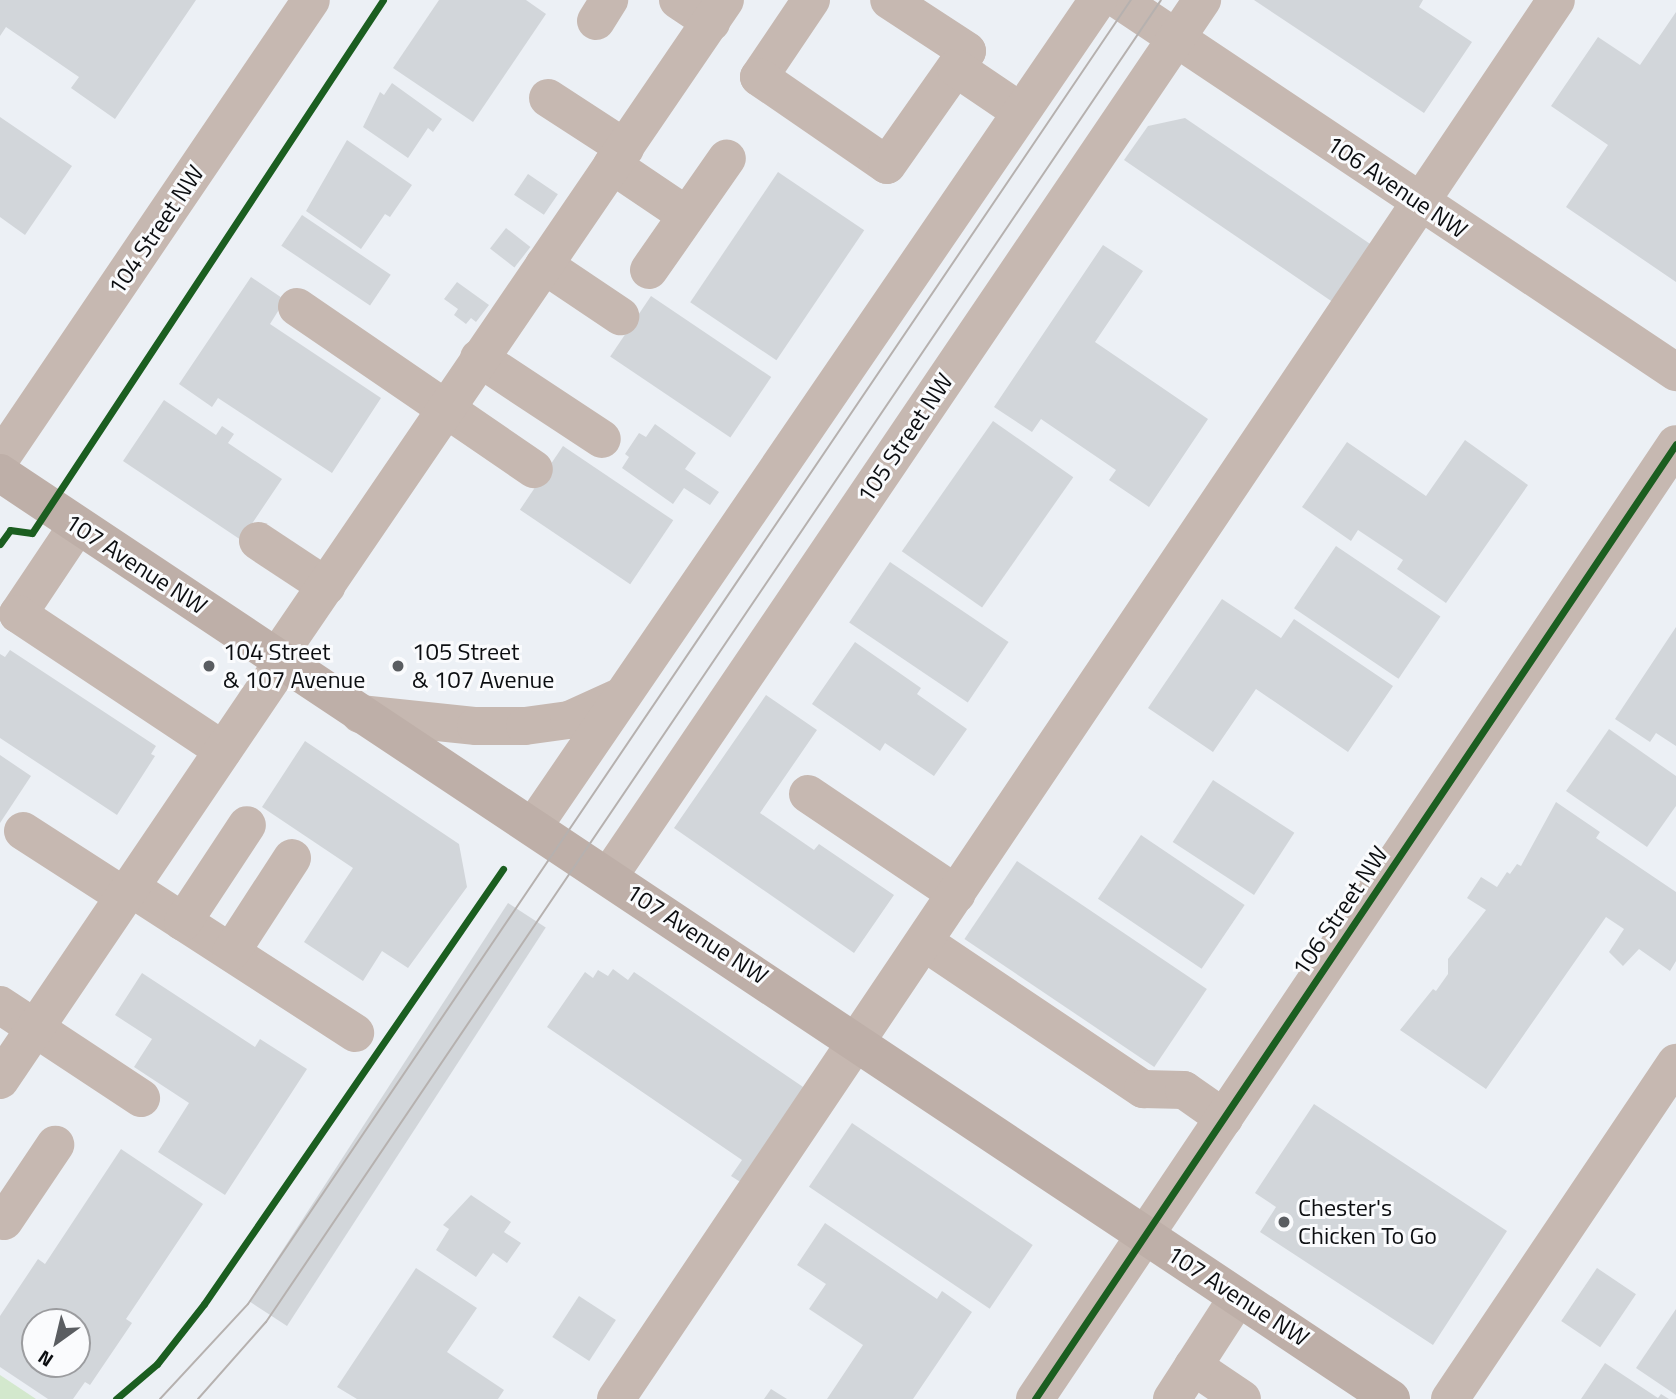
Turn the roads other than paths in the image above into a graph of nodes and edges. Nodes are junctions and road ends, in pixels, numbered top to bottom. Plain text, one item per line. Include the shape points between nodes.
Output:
1 (312, 0) edge
2 (678, 0) edge
3 (811, 0) edge
4 (889, 0) edge
5 (1098, 0) edge
6 (1119, 0) edge
7 (1202, 0) edge
8 (1556, 0) edge
9 (718, 11) edge
10 (1176, 39) junction
11 (956, 68) junction
12 (548, 98) dead end
13 (1021, 111) junction
14 (619, 157) junction
15 (727, 158) dead end
16 (1419, 202) junction
17 (686, 215) junction
18 (544, 265) junction
19 (649, 270) dead end
20 (297, 307) dead end
21 (620, 316) dead end
22 (479, 358) junction
23 (1676, 372) edge
24 (445, 408) junction
25 (603, 439) dead end
26 (1676, 444) edge
27 (0, 459) edge
28 (534, 469) dead end
29 (0, 473) edge
30 (77, 526) junction
31 (258, 541) dead end
32 (326, 586) junction
33 (9, 608) edge
34 (280, 659) junction
35 (622, 696) junction
36 (360, 713) junction
37 (223, 750) junction
38 (808, 794) dead end
39 (247, 825) dead end
40 (533, 827) junction
41 (23, 831) dead end
42 (292, 858) dead end
43 (609, 876) junction
44 (127, 892) junction
45 (956, 894) junction
46 (183, 922) junction
47 (925, 942) junction
48 (231, 952) junction
49 (0, 1005) edge
50 (36, 1028) junction
51 (355, 1033) dead end
52 (858, 1041) junction
53 (1676, 1063) edge
54 (0, 1080) edge
55 (141, 1098) dead end
56 (1224, 1118) junction
57 (55, 1145) dead end
58 (1, 1222) edge
59 (1145, 1235) junction
60 (1238, 1297) junction
61 (1193, 1366) junction
62 (1051, 1393) edge
63 (616, 1399) edge
64 (1172, 1399) edge
65 (1242, 1399) edge
66 (1391, 1399) edge
67 (1450, 1399) edge

1 - 27 street, 104 Street NW
2 - 9 street
3 - 11 street via 759,77 887,165
4 - 11 street via 967,51
5 - 13 street
6 - 10 street, 106 Avenue NW
7 - 10 street, 105 Street NW
8 - 16 street
9 - 14 street
10 - 16 street, 106 Avenue NW
10 - 43 street, 105 Street NW
11 - 13 street
12 - 14 street
13 - 35 street
14 - 17 street
14 - 18 street
15 - 17 street
16 - 23 street, 106 Avenue NW
16 - 45 street
17 - 19 street
18 - 21 street
18 - 22 street
20 - 24 street
22 - 24 street
22 - 25 street
24 - 28 street
24 - 32 street
26 - 56 street, 106 Street NW
29 - 30 main road, 107 Avenue NW
30 - 33 street
30 - 34 main road, 107 Avenue NW
31 - 32 street
32 - 34 street
33 - 37 street
34 - 36 main road, 107 Avenue NW
34 - 37 street
35 - 36 street via 569,720 525,726 477,726
35 - 40 street
36 - 40 main road, 107 Avenue NW
37 - 44 street
38 - 45 street
39 - 46 street
40 - 43 main road, 107 Avenue NW
41 - 44 street
42 - 48 street
43 - 52 main road, 107 Avenue NW
44 - 46 street
44 - 50 street
45 - 47 street
46 - 48 street
47 - 52 street
47 - 56 street via 1143,1089 1184,1090
48 - 51 street
49 - 50 street
50 - 54 street
50 - 55 street
52 - 59 main road, 107 Avenue NW
52 - 63 street
53 - 67 street
56 - 59 street, 106 Street NW
57 - 58 street
59 - 60 main road, 107 Avenue NW
59 - 62 street, 106 Street NW
60 - 61 street
60 - 66 main road, 107 Avenue NW
61 - 64 street
61 - 65 street

